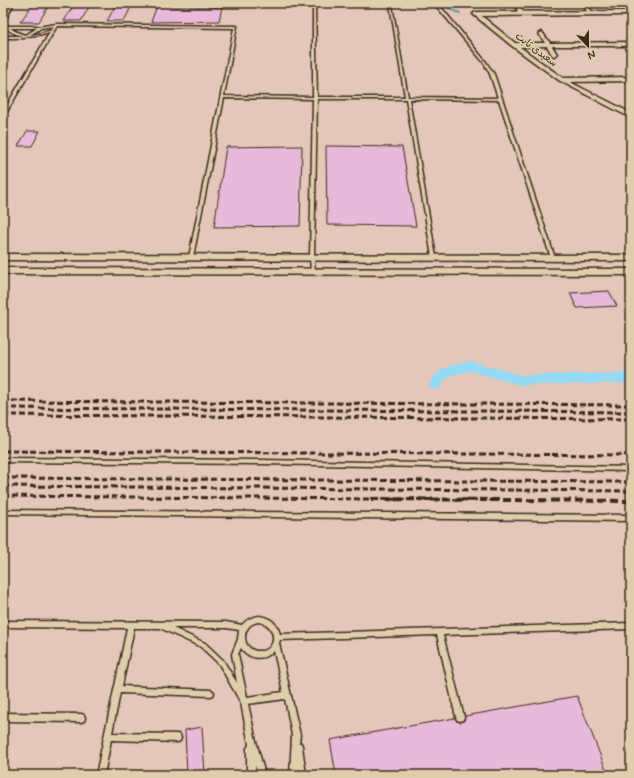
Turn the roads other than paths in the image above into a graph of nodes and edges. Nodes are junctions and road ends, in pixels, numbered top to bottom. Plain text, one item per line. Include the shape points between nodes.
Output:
1 (13, 3) edge
2 (432, 3) edge
3 (516, 3) edge
4 (584, 3) edge
5 (621, 3) edge
6 (314, 5) dead end
7 (391, 5) dead end
8 (522, 13) junction
9 (591, 13) junction
10 (476, 14) joint
11 (630, 14) edge
12 (4, 24) edge
13 (56, 25) junction
14 (7, 27) junction
15 (40, 27) junction
16 (52, 31) junction
17 (542, 34) dead end
18 (3, 37) edge
19 (24, 37) junction
20 (547, 44) junction
21 (631, 44) edge
22 (514, 45) junction
23 (554, 54) dead end
24 (631, 79) edge
25 (562, 80) junction
26 (222, 97) junction
27 (315, 98) junction
28 (408, 98) junction
29 (500, 99) junction
30 (3, 114) edge
31 (631, 116) edge
32 (3, 256) edge
33 (191, 257) junction
34 (312, 257) junction
35 (434, 257) junction
36 (553, 258) junction
37 (631, 258) edge
38 (3, 272) edge
39 (190, 272) junction
40 (313, 272) junction
41 (439, 272) junction
42 (559, 272) junction
43 (631, 272) edge
44 (3, 460) edge
45 (631, 469) edge
46 (3, 512) edge
47 (631, 518) edge
48 (3, 624) edge
49 (131, 625) junction
50 (159, 625) junction
51 (631, 626) edge
52 (244, 628) junction
53 (439, 632) junction
54 (241, 640) junction
55 (277, 640) junction
56 (118, 689) junction
57 (211, 693) dead end
58 (287, 695) junction
59 (244, 701) junction
60 (3, 717) edge
61 (460, 717) dead end
62 (81, 718) dead end
63 (296, 735) junction
64 (108, 736) junction
65 (177, 738) dead end
66 (252, 741) junction
67 (100, 775) edge
68 (251, 775) edge
69 (261, 775) edge
70 (294, 775) edge
71 (302, 775) edge

1 - 12 lane
2 - 29 lane via 439,7 485,63 492,74
3 - 8 street
4 - 9 street
5 - 11 street
6 - 27 lane
7 - 28 lane
8 - 9 street
8 - 10 street
9 - 11 street
10 - 22 street, سعیدی ثابت
12 - 14 lane
13 - 15 lane
13 - 16 lane
13 - 26 lane via 236,27
14 - 15 lane
14 - 19 lane via 16,35
15 - 19 lane
16 - 19 lane
16 - 30 lane
17 - 20 street
18 - 19 lane
20 - 21 street
20 - 22 street
20 - 23 street
22 - 25 street, سعیدی ثابت
24 - 25 street
25 - 31 street, سعیدی ثابت
26 - 27 lane
26 - 33 lane
27 - 28 lane
27 - 34 lane
28 - 29 lane
28 - 35 lane
29 - 36 lane
32 - 33 street
33 - 34 street
33 - 39 street
34 - 35 street
34 - 40 lane
35 - 36 street
35 - 41 street
36 - 37 street
36 - 42 street
38 - 39 street
39 - 40 street
40 - 41 street
41 - 42 street
42 - 43 street
44 - 45 lane
46 - 47 lane
48 - 49 lane
49 - 50 lane
49 - 56 lane
50 - 52 lane via 226,625
50 - 59 lane via 208,649 221,662
51 - 53 lane
52 - 54 lane
52 - 55 lane via 254,621 265,620 274,626
53 - 55 lane
53 - 61 lane
54 - 55 lane via 246,650 256,655 268,652
54 - 59 lane via 235,654
55 - 58 lane
56 - 57 lane
56 - 64 lane
58 - 59 lane
58 - 63 lane
59 - 66 lane
60 - 62 lane
63 - 70 lane
63 - 71 lane
64 - 65 lane
64 - 67 lane
66 - 68 lane
66 - 69 lane

